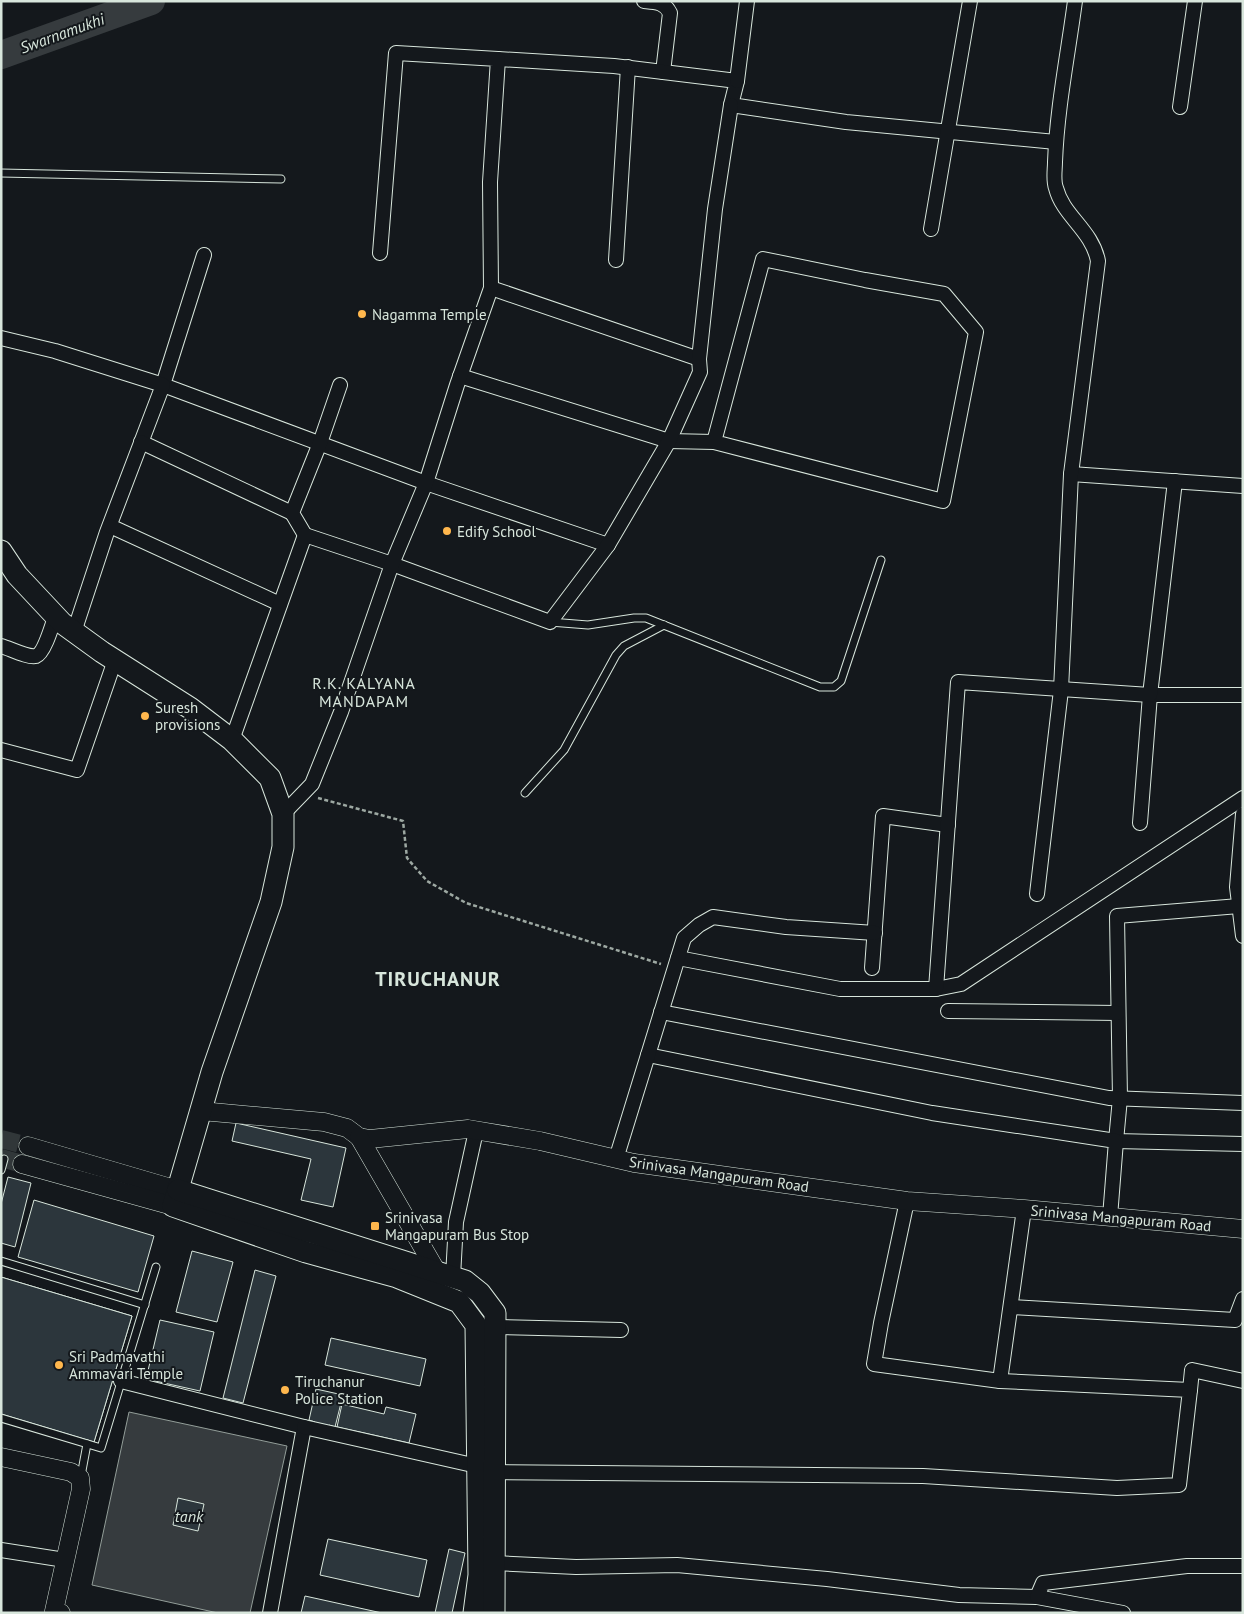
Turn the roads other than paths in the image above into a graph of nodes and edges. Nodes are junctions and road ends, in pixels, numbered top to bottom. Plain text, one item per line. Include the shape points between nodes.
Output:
1 (644, 1) edge
2 (747, 1) edge
3 (970, 1) edge
4 (1075, 1) edge
5 (1195, 1) edge
6 (498, 58) junction
7 (628, 67) junction
8 (663, 72) junction
9 (737, 81) junction
10 (731, 105) junction
11 (1180, 107) dead end
12 (948, 131) junction
13 (1056, 142) junction
14 (1, 173) edge
15 (280, 179) dead end
16 (931, 228) dead end
17 (380, 253) dead end
18 (204, 255) dead end
19 (616, 260) dead end
20 (491, 288) junction
21 (1, 338) edge
22 (699, 359) junction
23 (460, 376) junction
24 (163, 385) junction
25 (340, 385) dead end
26 (669, 441) junction
27 (141, 442) junction
28 (714, 442) junction
29 (320, 443) junction
30 (1071, 474) junction
31 (1175, 481) junction
32 (426, 483) junction
33 (1243, 486) edge
34 (292, 513) junction
35 (110, 526) junction
36 (304, 535) junction
37 (608, 545) junction
38 (1, 551) edge
39 (881, 560) dead end
40 (392, 564) junction
41 (280, 604) junction
42 (55, 618) junction
43 (550, 622) junction
44 (664, 625) junction
45 (74, 632) junction
46 (1, 646) edge
47 (115, 660) junction
48 (1061, 690) junction
49 (1150, 695) junction
50 (1243, 695) edge
51 (232, 740) junction
52 (1, 750) edge
53 (525, 793) dead end
54 (1243, 798) edge
55 (283, 814) junction
56 (1243, 814) edge
57 (1140, 823) dead end
58 (948, 825) junction
59 (1037, 894) dead end
60 (1240, 906) junction
61 (875, 933) junction
62 (1243, 936) edge
63 (676, 963) junction
64 (872, 968) dead end
65 (936, 989) junction
66 (948, 1011) dead end
67 (661, 1012) junction
68 (1118, 1014) junction
69 (648, 1055) junction
70 (1120, 1098) junction
71 (1243, 1103) edge
72 (201, 1111) junction
73 (476, 1131) junction
74 (359, 1137) junction
75 (1116, 1141) junction
76 (1243, 1144) edge
77 (28, 1146) tunnel mouth
78 (4, 1159) dead end
79 (616, 1159) junction
80 (22, 1164) tunnel mouth
81 (1, 1170) edge
82 (907, 1201) junction
83 (174, 1203) junction
84 (1024, 1209) junction
85 (1110, 1217) junction
86 (1243, 1229) edge
87 (1, 1261) edge
88 (156, 1267) dead end
89 (445, 1274) junction
90 (1243, 1299) edge
91 (145, 1305) junction
92 (1011, 1307) junction
93 (495, 1327) junction
94 (621, 1330) dead end
95 (120, 1381) junction
96 (1000, 1381) junction
97 (1243, 1381) edge
98 (1190, 1390) junction
99 (1, 1418) edge
100 (304, 1427) junction
101 (87, 1444) junction
102 (1, 1457) edge
103 (486, 1469) junction
104 (80, 1478) junction
105 (1, 1550) edge
106 (65, 1560) junction
107 (494, 1563) junction
108 (1243, 1566) edge
109 (1037, 1597) junction
110 (56, 1612) edge
111 (270, 1613) edge
112 (474, 1613) edge
113 (494, 1613) edge
114 (1124, 1613) edge

1 - 8 street via 660,3 670,13
2 - 9 street
3 - 12 street
4 - 13 street
5 - 11 street
6 - 7 street
6 - 17 street via 396,53
6 - 20 street via 490,182
7 - 8 street
7 - 19 street
8 - 9 street
9 - 10 street
10 - 12 street via 846,122
10 - 22 street via 715,210
12 - 13 street
12 - 16 street
13 - 30 street via 1057,193 1091,240 1098,261
14 - 15 lane
18 - 24 street
20 - 22 street
20 - 23 street
21 - 24 street via 55,351
22 - 26 street via 700,372
23 - 26 street
23 - 32 street
24 - 27 street
24 - 29 street
25 - 29 street
26 - 28 street
26 - 37 street
27 - 34 street
27 - 35 street
28 - 28 street via 763,259 944,294 976,332 943,501
29 - 32 street
29 - 34 street
30 - 31 street
30 - 48 street
31 - 33 street
31 - 49 street
32 - 37 street
32 - 40 street
34 - 36 street
35 - 41 street
35 - 45 street
36 - 40 street
36 - 41 street
37 - 43 street
38 - 42 main road via 17,575
39 - 44 lane via 841,681 834,687 820,687
40 - 43 street
40 - 55 street via 312,784
41 - 51 street
42 - 45 main road
42 - 46 street via 42,652 36,656
43 - 44 lane via 588,625 646,618
44 - 53 lane via 624,646 616,655 564,750
45 - 47 main road
47 - 51 main road via 190,708
47 - 52 street via 77,770
48 - 49 street
48 - 58 street via 958,682
48 - 59 street
49 - 50 street
49 - 57 street
51 - 55 main road via 270,778
54 - 65 street via 961,984
55 - 72 main road via 283,847 271,902
56 - 60 street via 1237,887
58 - 61 street via 883,816
58 - 65 street
60 - 62 street
60 - 68 street via 1117,916
61 - 63 street via 786,927 713,917 684,938
61 - 64 street
63 - 65 street via 840,989
63 - 67 street
66 - 68 street
67 - 69 street
67 - 70 street
68 - 70 street
69 - 75 street via 932,1113
69 - 79 street
70 - 71 street
70 - 75 street
72 - 74 street, Srinivasa Mangapuram Road via 324,1122 347,1128
72 - 83 main road
73 - 74 street, Srinivasa Mangapuram Road
73 - 79 street, Srinivasa Mangapuram Road via 540,1141
73 - 89 street
74 - 89 street
75 - 76 street
75 - 85 street
77 - 83 street
78 - 81 lane
79 - 82 street, Srinivasa Mangapuram Road
80 - 83 street
82 - 84 street, Srinivasa Mangapuram Road
82 - 96 street via 874,1364
83 - 89 main road
83 - 103 main road via 306,1252 397,1277 459,1302 476,1325
84 - 85 street, Srinivasa Mangapuram Road
84 - 92 street
85 - 86 street, Srinivasa Mangapuram Road
87 - 91 lane
88 - 91 lane
89 - 93 main road via 465,1281 480,1293 495,1313
90 - 92 street via 1235,1320
91 - 95 lane
92 - 96 street
93 - 94 street
93 - 103 main road
95 - 100 street
95 - 101 lane via 101,1448
96 - 98 street
97 - 98 street via 1192,1370
98 - 103 street via 1179,1486 1117,1488 924,1476
99 - 101 lane
100 - 103 street
100 - 111 street
101 - 104 lane
102 - 104 street via 71,1472
103 - 107 main road
103 - 112 main road
104 - 106 street via 81,1489
105 - 106 street
106 - 110 street
107 - 109 street via 576,1567 677,1565 959,1595
107 - 113 main road
108 - 109 street via 1188,1566 1043,1583
109 - 114 street

